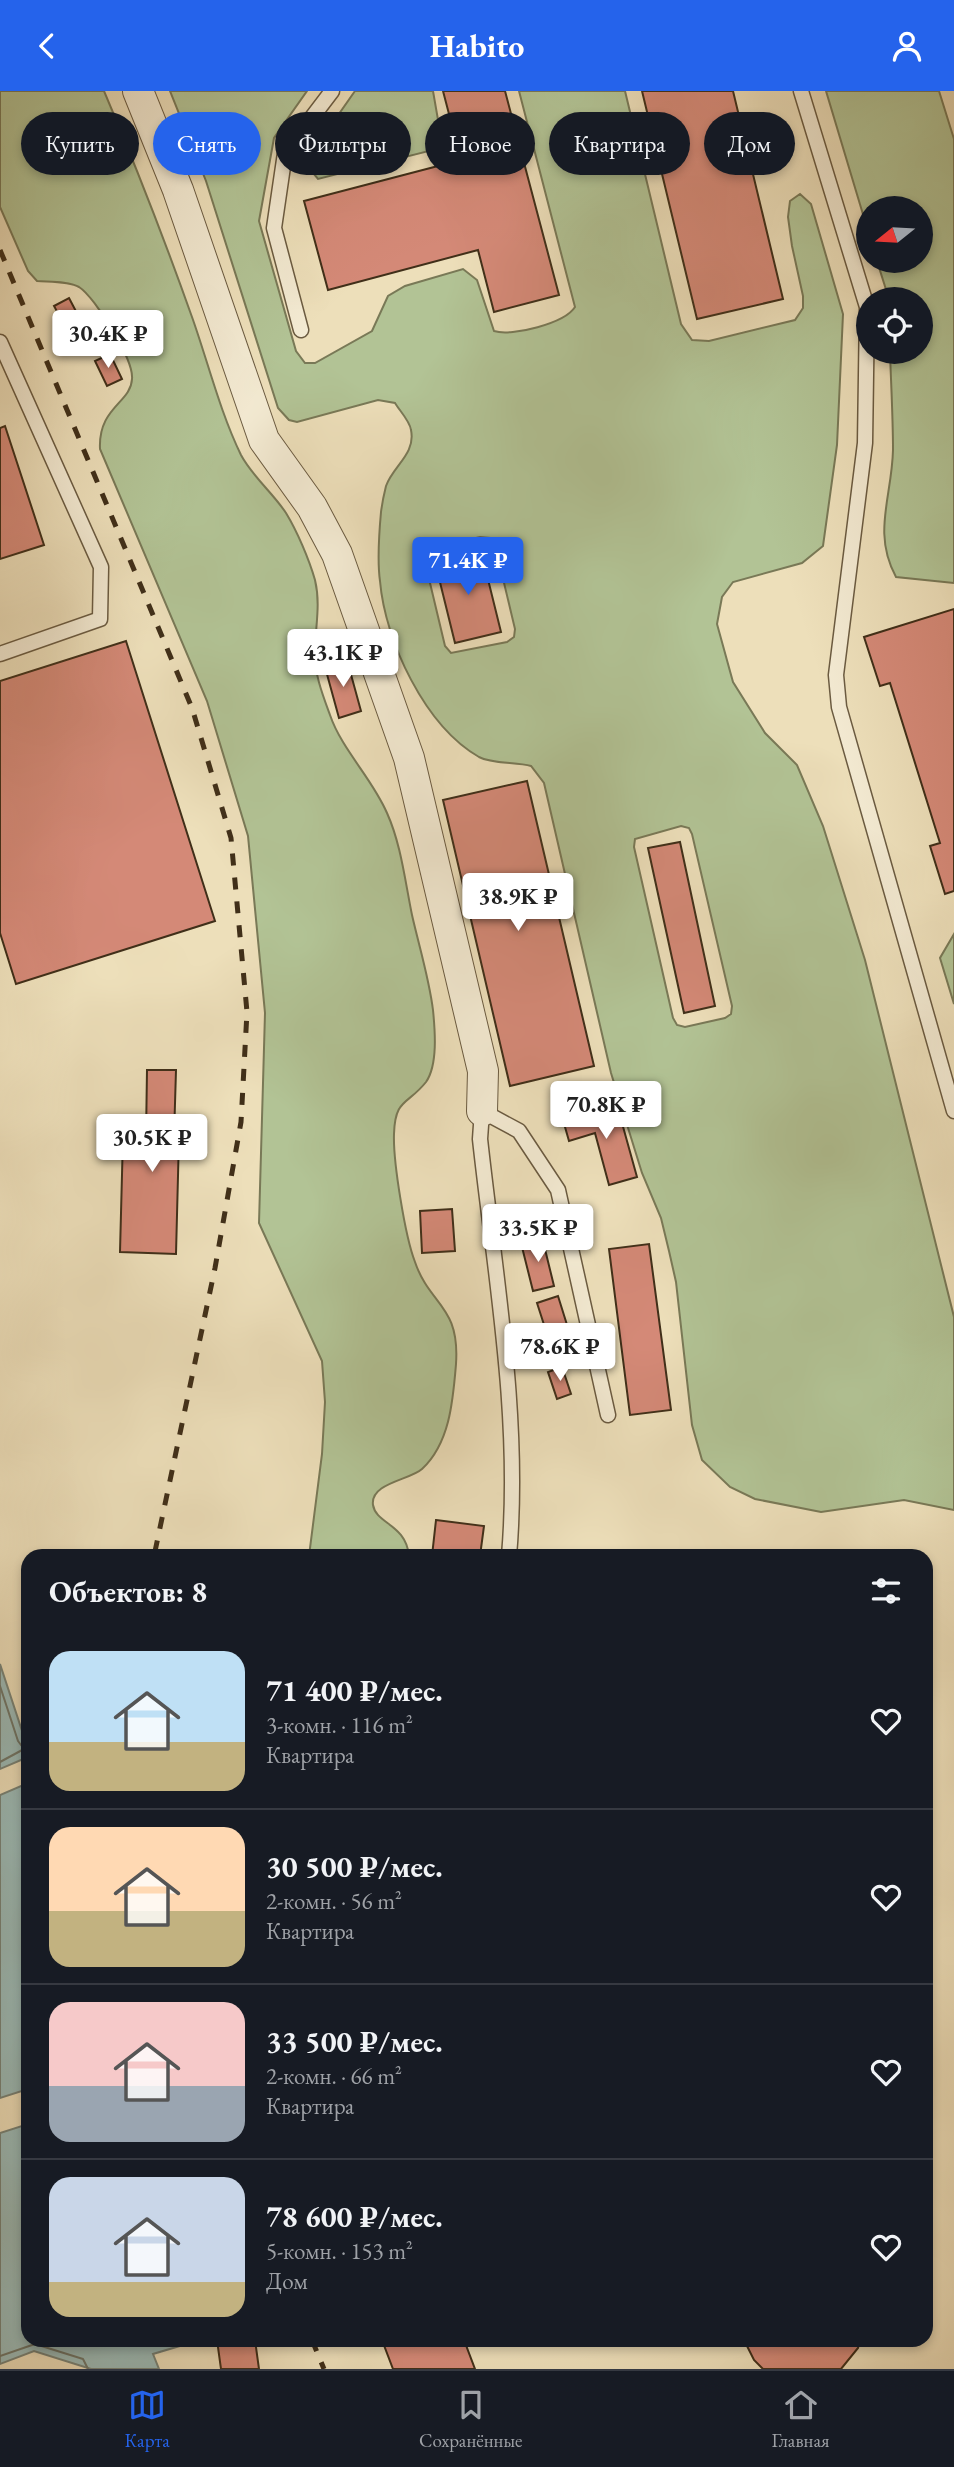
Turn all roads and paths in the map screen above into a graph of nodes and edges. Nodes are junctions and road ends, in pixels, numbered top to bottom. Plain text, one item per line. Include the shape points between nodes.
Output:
1 (138, 91) edge
2 (332, 91) edge
3 (801, 91) edge
4 (301, 330) dead end
5 (0, 341) edge
6 (0, 654) edge
7 (482, 1111) junction
8 (954, 1111) edge
9 (608, 1415) dead end
10 (510, 1549) edge

1 - 7 street via 178,190 264,440 312,507 337,554 409,758 482,1071
2 - 4 lane via 285,153 274,228
3 - 8 lane via 867,307 865,443 835,675 839,707
5 - 6 lane via 102,567 100,619
7 - 9 lane via 519,1131 558,1190
7 - 10 lane via 480,1139 508,1397

